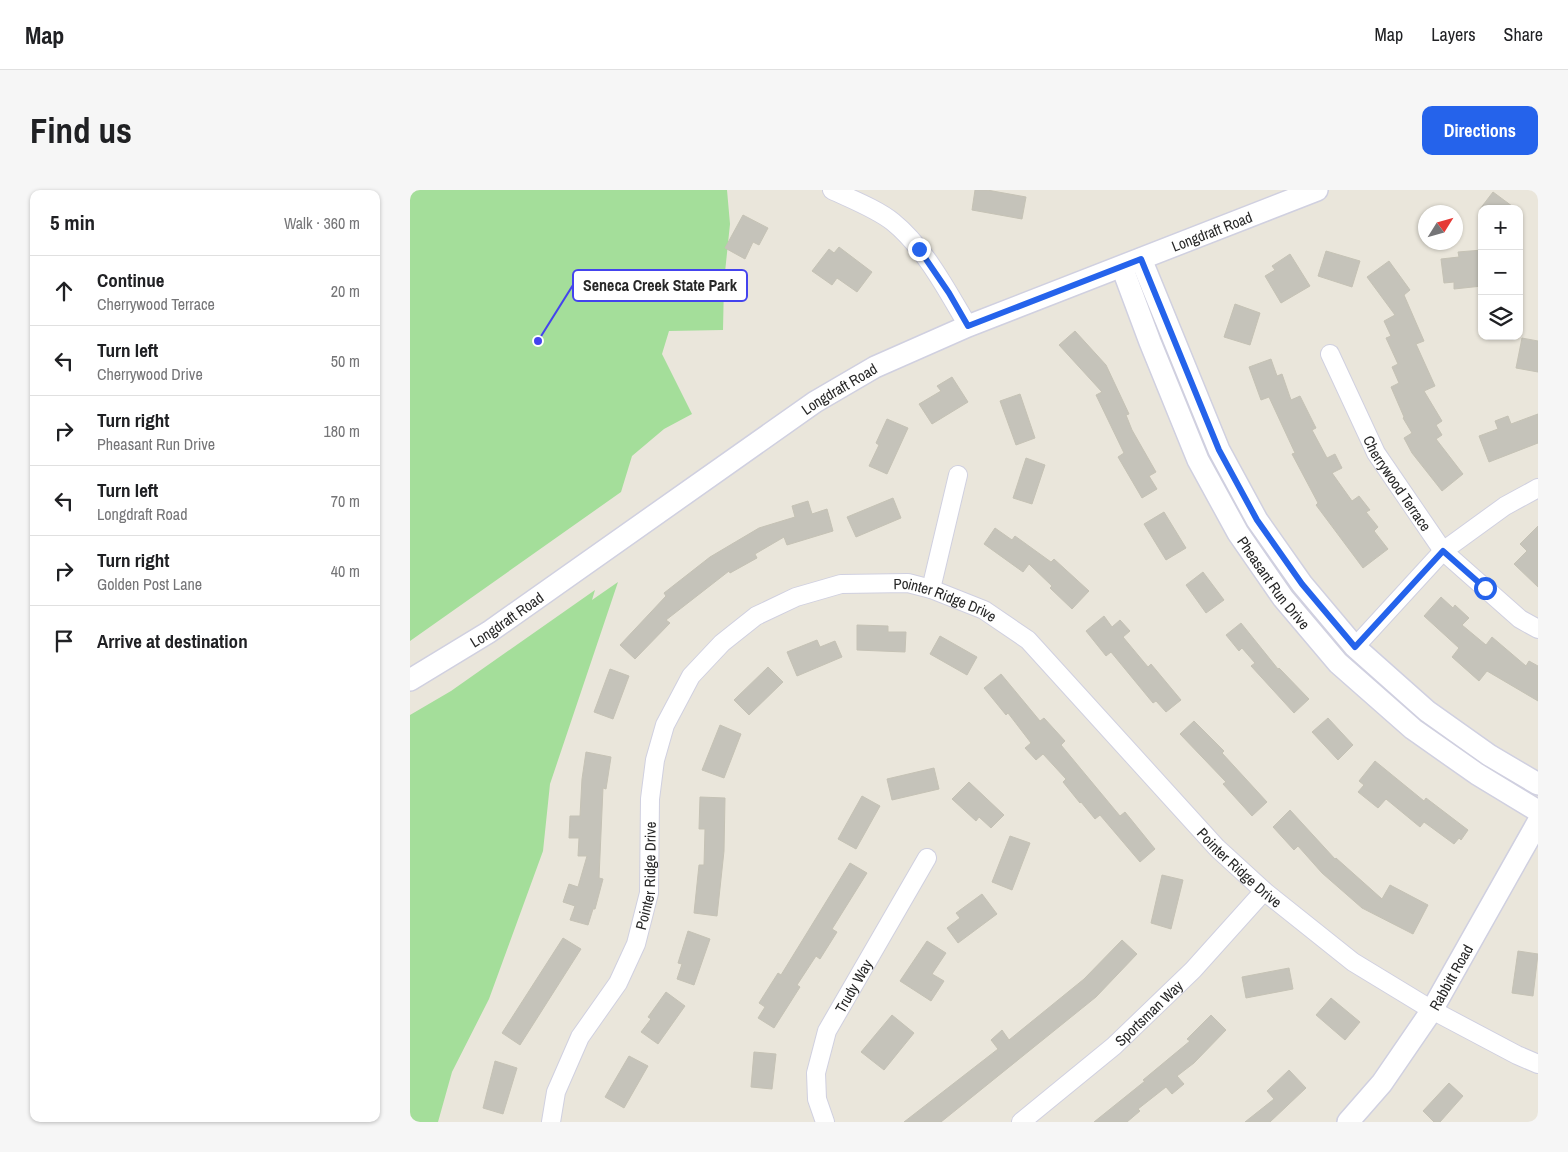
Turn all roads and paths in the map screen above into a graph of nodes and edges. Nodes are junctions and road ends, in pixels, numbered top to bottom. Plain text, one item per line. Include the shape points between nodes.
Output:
1 (832, 190) edge
2 (1317, 190) edge
3 (1131, 263) junction
4 (968, 326) junction
5 (1330, 354) dead end
6 (958, 475) dead end
7 (1538, 488) edge
8 (1443, 551) junction
9 (931, 589) junction
10 (1538, 630) edge
11 (1355, 647) junction
12 (410, 680) edge
13 (1538, 784) edge
14 (1538, 811) edge
15 (1538, 822) edge
16 (927, 858) dead end
17 (1264, 891) junction
18 (1432, 1010) junction
19 (1538, 1064) edge
20 (551, 1122) edge
21 (825, 1122) edge
22 (1022, 1122) edge
23 (1348, 1122) edge

1 - 4 street via 893,222 919,249
2 - 3 street, Longdraft Road
3 - 4 street, Longdraft Road
3 - 11 street, Pheasant Run Drive via 1219,450 1257,520 1302,584
3 - 14 street, Pheasant Run Drive via 1150,342 1198,460 1238,533 1283,598 1338,663 1413,729 1476,774
4 - 12 street, Longdraft Road via 875,367 815,402 490,632
5 - 8 street, Cherrywood Terrace via 1376,453
6 - 9 street
7 - 8 street via 1505,506
8 - 10 street, Cherrywood Terrace via 1520,619
8 - 11 street
9 - 17 street, Pointer Ridge Drive via 984,610 1028,640 1217,848
9 - 20 street, Pointer Ridge Drive via 908,584 841,584 796,597 756,616 722,643 691,676 665,725 655,760 650,799 649,893 636,944 618,983 580,1036 556,1092
11 - 13 street, Pheasant Run Drive via 1427,711 1489,755
15 - 18 street, Rabbitt Road
16 - 21 street, Trudy Way via 827,1031 816,1073 817,1099
17 - 18 street, Pointer Ridge Drive via 1353,962
17 - 22 street, Sportsman Way via 1193,970 1114,1046
18 - 19 street, Pointer Ridge Drive
18 - 23 street, Rabbitt Road via 1382,1083

